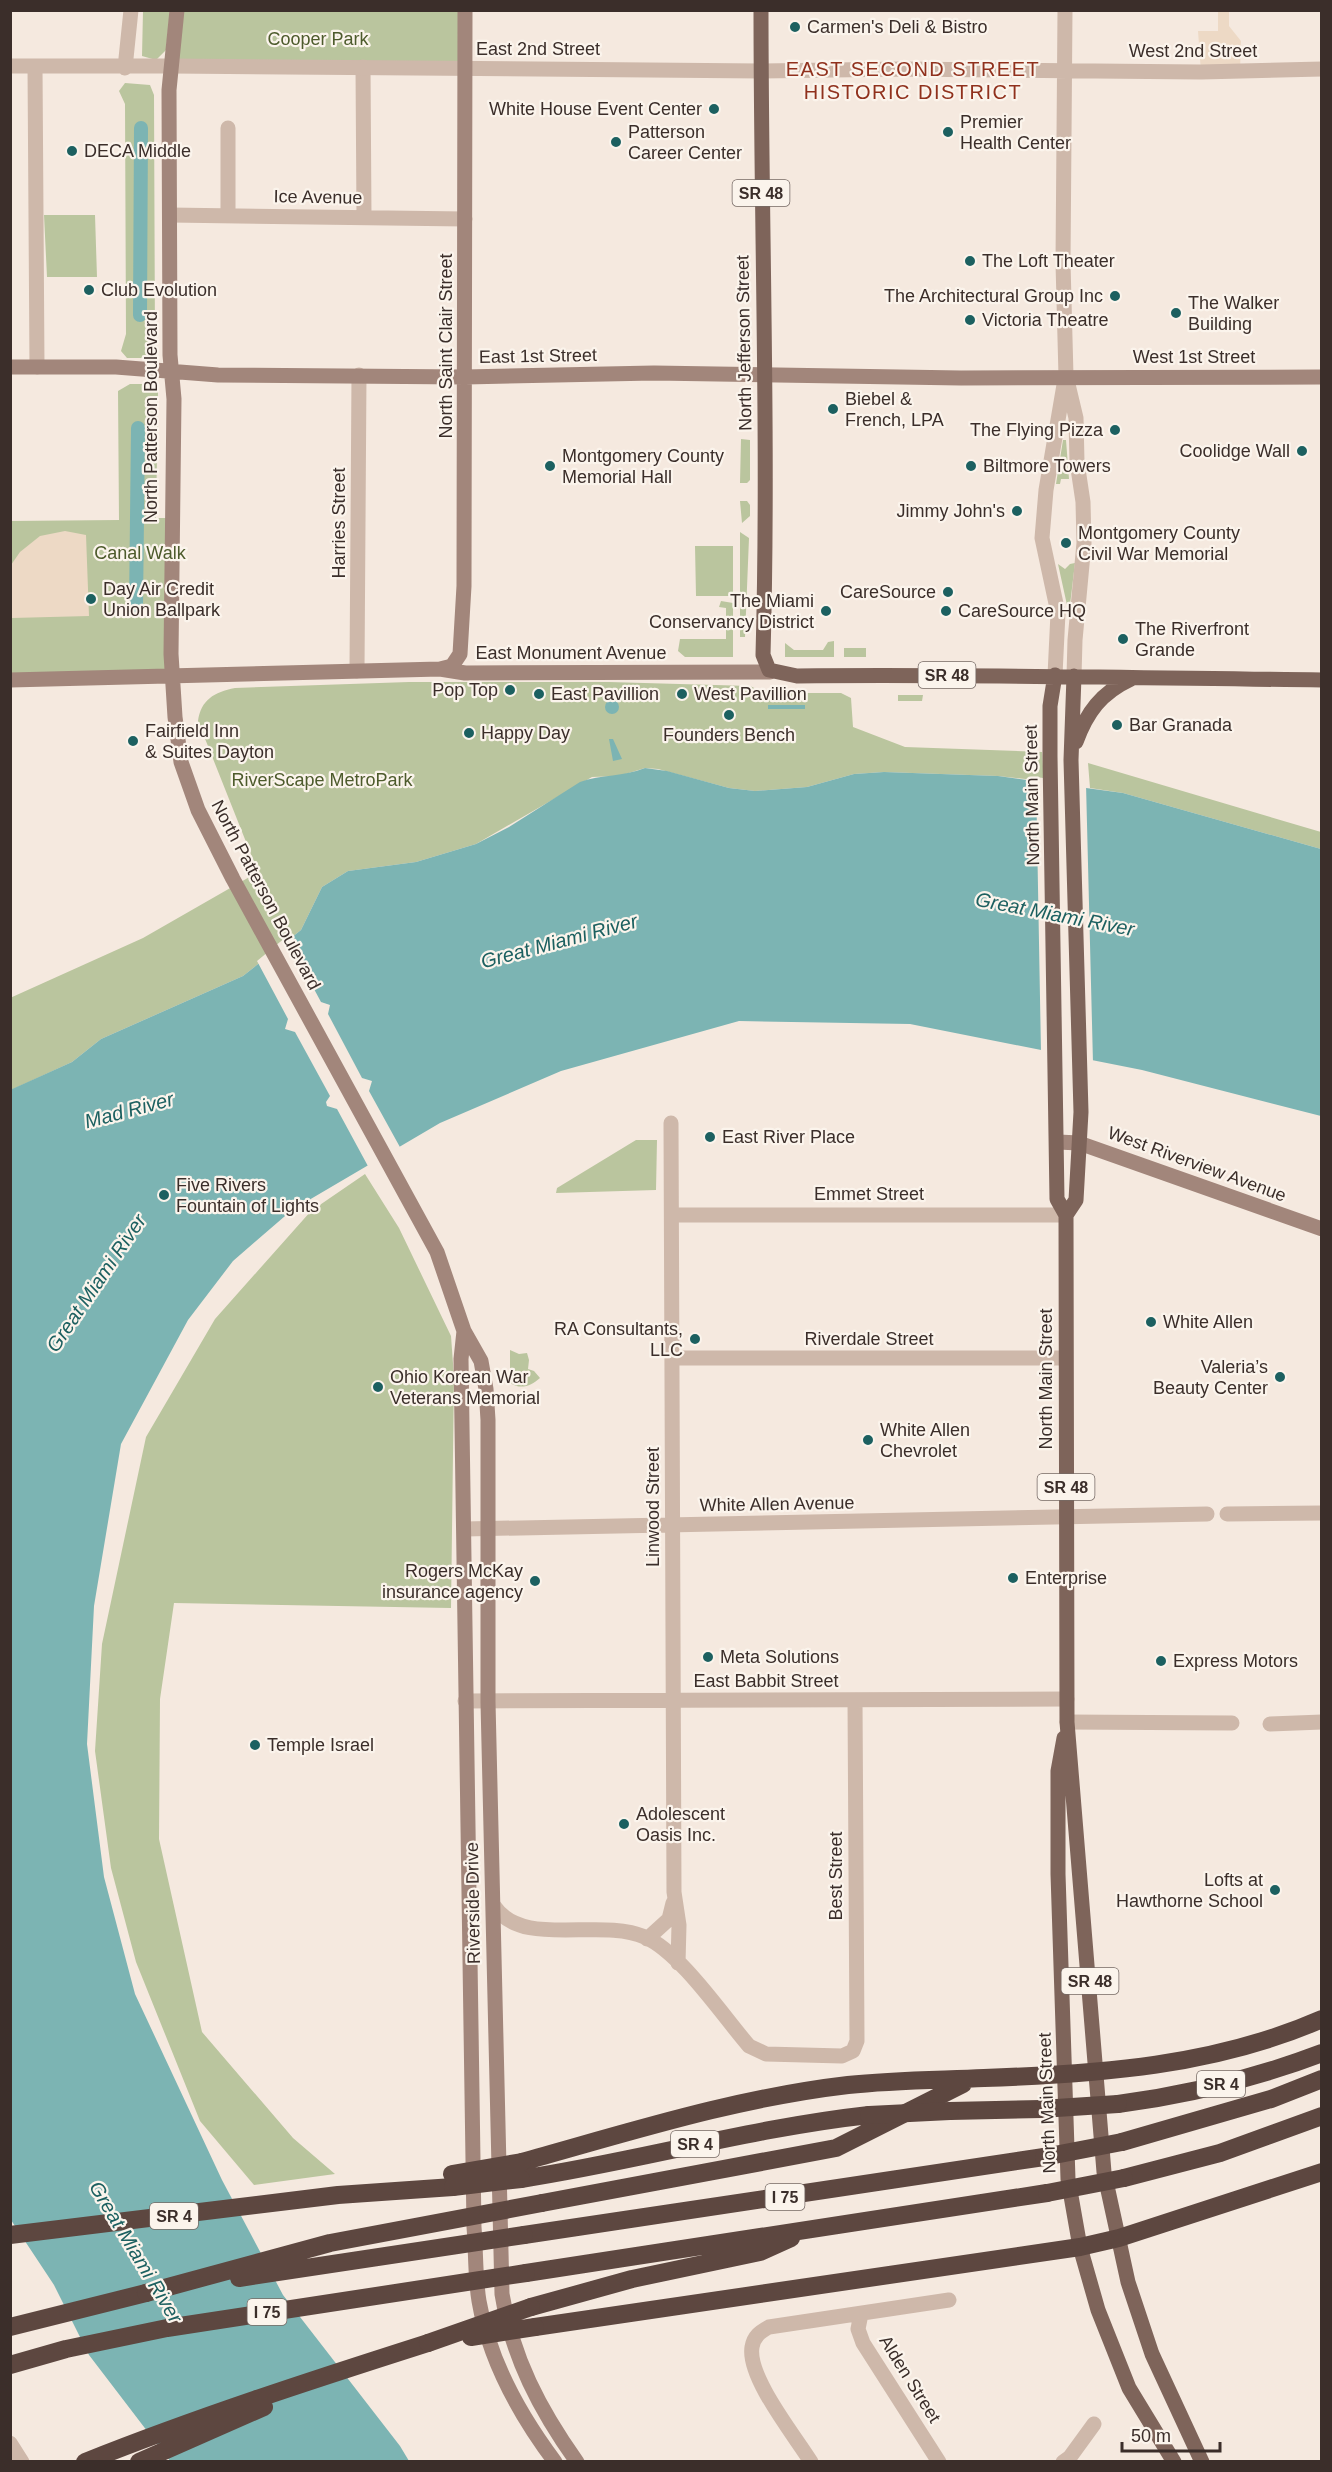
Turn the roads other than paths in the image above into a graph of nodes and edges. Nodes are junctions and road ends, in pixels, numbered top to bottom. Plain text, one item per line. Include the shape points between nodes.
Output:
1 (131, 10) edge
2 (177, 10) edge
3 (465, 10) edge
4 (761, 10) edge
5 (1065, 10) edge
6 (10, 66) edge
7 (34, 66) junction
8 (171, 66) junction
9 (363, 67) junction
10 (125, 68) junction
11 (465, 68) junction
12 (1322, 69) edge
13 (1065, 70) junction
14 (761, 71) junction
15 (228, 128) dead end
16 (170, 215) junction
17 (228, 216) junction
18 (364, 217) junction
19 (465, 219) junction
20 (10, 367) edge
21 (37, 367) junction
22 (170, 371) junction
23 (359, 375) junction
24 (765, 375) junction
25 (1066, 376) junction
26 (465, 377) junction
27 (1322, 377) edge
28 (440, 669) junction
29 (357, 671) junction
30 (770, 672) junction
31 (1055, 675) junction
32 (1074, 676) junction
33 (173, 677) junction
34 (1131, 679) junction
35 (10, 680) edge
36 (1322, 680) edge
37 (1072, 757) junction
38 (671, 1123) dead end
39 (1058, 1142) junction
40 (1079, 1143) junction
41 (672, 1215) junction
42 (1066, 1215) junction
43 (1322, 1229) edge
44 (424, 1231) joint
45 (464, 1331) junction
46 (672, 1358) junction
47 (1065, 1358) junction
48 (1322, 1513) edge
49 (1207, 1514) dead end
50 (1227, 1514) dead end
51 (1066, 1518) junction
52 (673, 1526) junction
53 (465, 1529) junction
54 (489, 1530) junction
55 (1067, 1699) junction
56 (855, 1700) junction
57 (465, 1701) junction
58 (674, 1701) junction
59 (488, 1702) junction
60 (1067, 1722) junction
61 (1322, 1722) edge
62 (1232, 1724) dead end
63 (1270, 1724) dead end
64 (675, 1892) junction
65 (494, 1906) junction
66 (647, 1939) junction
67 (678, 1963) junction
68 (1322, 2019) edge
69 (1322, 2053) edge
70 (1098, 2072) junction
71 (1066, 2074) junction
72 (982, 2079) junction
73 (1322, 2079) edge
74 (1322, 2116) edge
75 (521, 2170) junction
76 (1322, 2172) edge
77 (1322, 2182) edge
78 (1285, 2184) junction
79 (806, 2231) junction
80 (10, 2235) edge
81 (1119, 2238) junction
82 (1080, 2247) junction
83 (146, 2293) junction
84 (949, 2300) dead end
85 (861, 2314) junction
86 (10, 2326) edge
87 (428, 2343) junction
88 (10, 2365) edge
89 (332, 2372) junction
90 (1094, 2424) dead end
91 (10, 2443) edge
92 (22, 2462) edge
93 (85, 2462) edge
94 (139, 2462) edge
95 (555, 2462) edge
96 (578, 2462) edge
97 (811, 2462) edge
98 (939, 2462) edge
99 (1062, 2462) edge
100 (1174, 2462) edge
101 (1202, 2462) edge

1 - 10 street
2 - 8 main road, North Patterson Boulevard
3 - 11 main road, North Saint Clair Street
4 - 14 main road, North Jefferson Street / SR 48
5 - 13 street, North Main Street
6 - 7 street, East 2nd Street
7 - 10 street, East 2nd Street
7 - 21 street
8 - 9 street, East 2nd Street
8 - 10 street, East 2nd Street
8 - 16 main road, North Patterson Boulevard
9 - 11 street, East 2nd Street
9 - 18 street
11 - 14 street, East 2nd Street
11 - 19 main road, North Saint Clair Street
12 - 13 street, West 2nd Street
13 - 14 street, East 2nd Street
13 - 25 street, North Main Street
14 - 24 main road, North Jefferson Street / SR 48
15 - 17 street
16 - 17 street, Ice Avenue
16 - 22 main road, North Patterson Boulevard
17 - 18 street, Ice Avenue
18 - 19 street, Ice Avenue
19 - 26 main road, North Saint Clair Street
20 - 21 main road, East 1st Street
21 - 22 main road, East 1st Street
22 - 23 main road, East 1st Street
22 - 33 main road, North Patterson Boulevard via 174,399
23 - 26 main road, East 1st Street
23 - 29 street, Harries Street
24 - 25 main road, East 1st Street
24 - 26 main road, East 1st Street
24 - 30 main road, North Jefferson Street / SR 48 via 763,655
25 - 27 main road, West 1st Street
25 - 31 street, North Main Street via 1042,538 1058,613
25 - 32 street, North Main Street via 1076,418 1084,524
26 - 28 main road, North Saint Clair Street via 461,650 452,666
28 - 29 main road, East Monument Avenue
28 - 30 main road, East Monument Avenue via 465,673
29 - 33 main road, East Monument Avenue
30 - 31 main road, East Monument Avenue / SR 48 via 797,676
31 - 32 main road, East Monument Avenue
31 - 39 main road, North Main Street / SR 48 via 1050,706 1050,756
32 - 34 main road, East Monument Avenue
32 - 37 main road, North Main Street
33 - 35 main road, East Monument Avenue
33 - 44 main road, North Patterson Boulevard via 185,775 198,810
34 - 36 main road, East Monument Avenue
34 - 37 main road, SR 48 via 1098,700 1086,718
37 - 40 main road, North Main Street / SR 48
38 - 41 street, Linwood Street
39 - 40 main road, West Riverview Avenue
39 - 42 main road, North Main Street / SR 48 via 1057,1199
40 - 42 main road, North Main Street / SR 48 via 1076,1200
40 - 43 main road, West Riverview Avenue
41 - 42 street, Emmet Street
41 - 46 street, Linwood Street
42 - 47 main road, North Main Street / SR 48
44 - 45 main road, Riverside Drive via 446,1273
45 - 53 main road, Riverside Drive via 461,1359
45 - 54 main road, Riverside Drive via 481,1360 486,1389
46 - 47 street, Riverdale Street
46 - 52 street, Linwood Street
47 - 51 main road, North Main Street / SR 48
48 - 50 street
49 - 51 street, White Allen Avenue
51 - 52 street, White Allen Avenue
51 - 55 main road, North Main Street / SR 48
52 - 54 street, White Allen Avenue
52 - 58 street, Linwood Street
53 - 54 street, White Allen Avenue
53 - 57 main road, Riverside Drive
54 - 59 main road, Riverside Drive
55 - 56 street, East Babbit Street
55 - 60 main road, North Main Street / SR 48
56 - 58 street, East Babbit Street
56 - 67 street, Best Street via 857,2041 852,2051 842,2056 757,2052
57 - 59 street, East Babbit Street
57 - 95 main road, Riverside Drive via 474,2215 479,2300 497,2362 512,2395
58 - 59 street, East Babbit Street
58 - 64 street, Linwood Street
59 - 65 main road, Riverside Drive
60 - 62 street
60 - 70 main road, North Main Street / SR 48
60 - 71 main road, North Main Street / SR 48 via 1058,1783
61 - 63 street
64 - 66 street, Linwood Street via 669,1919
64 - 67 street, Linwood Street
65 - 66 street via 501,1917 518,1926 604,1928
65 - 96 main road, Riverside Drive via 502,2294 509,2327 531,2388 553,2429
66 - 67 street
68 - 70 highway via 1235,2049 1167,2064
69 - 75 highway, SR 4, bridge via 1208,2087 1118,2104 869,2115 789,2124 598,2165
70 - 71 highway
70 - 81 main road, North Main Street / SR 48 via 1104,2172
71 - 72 highway
71 - 82 main road, North Main Street / SR 48 via 1068,2179
72 - 75 highway via 850,2085 758,2099 692,2114
72 - 83 highway, bridge via 953,2086 836,2148 330,2243
73 - 83 highway, I 75, bridge via 1271,2099 1122,2142 1044,2157
74 - 79 highway, I 75, bridge via 1220,2153 1124,2178
75 - 80 highway, SR 4, bridge
76 - 78 highway
77 - 78 highway
78 - 81 highway
79 - 87 highway, bridge via 760,2252 632,2279 531,2307
79 - 88 highway, I 75, bridge via 167,2328
81 - 82 highway
81 - 101 main road, North Main Street / SR 48 via 1128,2282 1152,2354
82 - 87 highway, bridge
82 - 100 main road, North Main Street / SR 48 via 1098,2310 1129,2388
83 - 86 highway, I 75
84 - 85 street, Alden Street
85 - 97 street, Alden Street via 769,2327 756,2335 751,2349 760,2382
85 - 98 street, Alden Street via 858,2329 863,2343
87 - 89 highway
89 - 93 highway via 172,2427
89 - 94 highway
90 - 99 street
91 - 92 street

